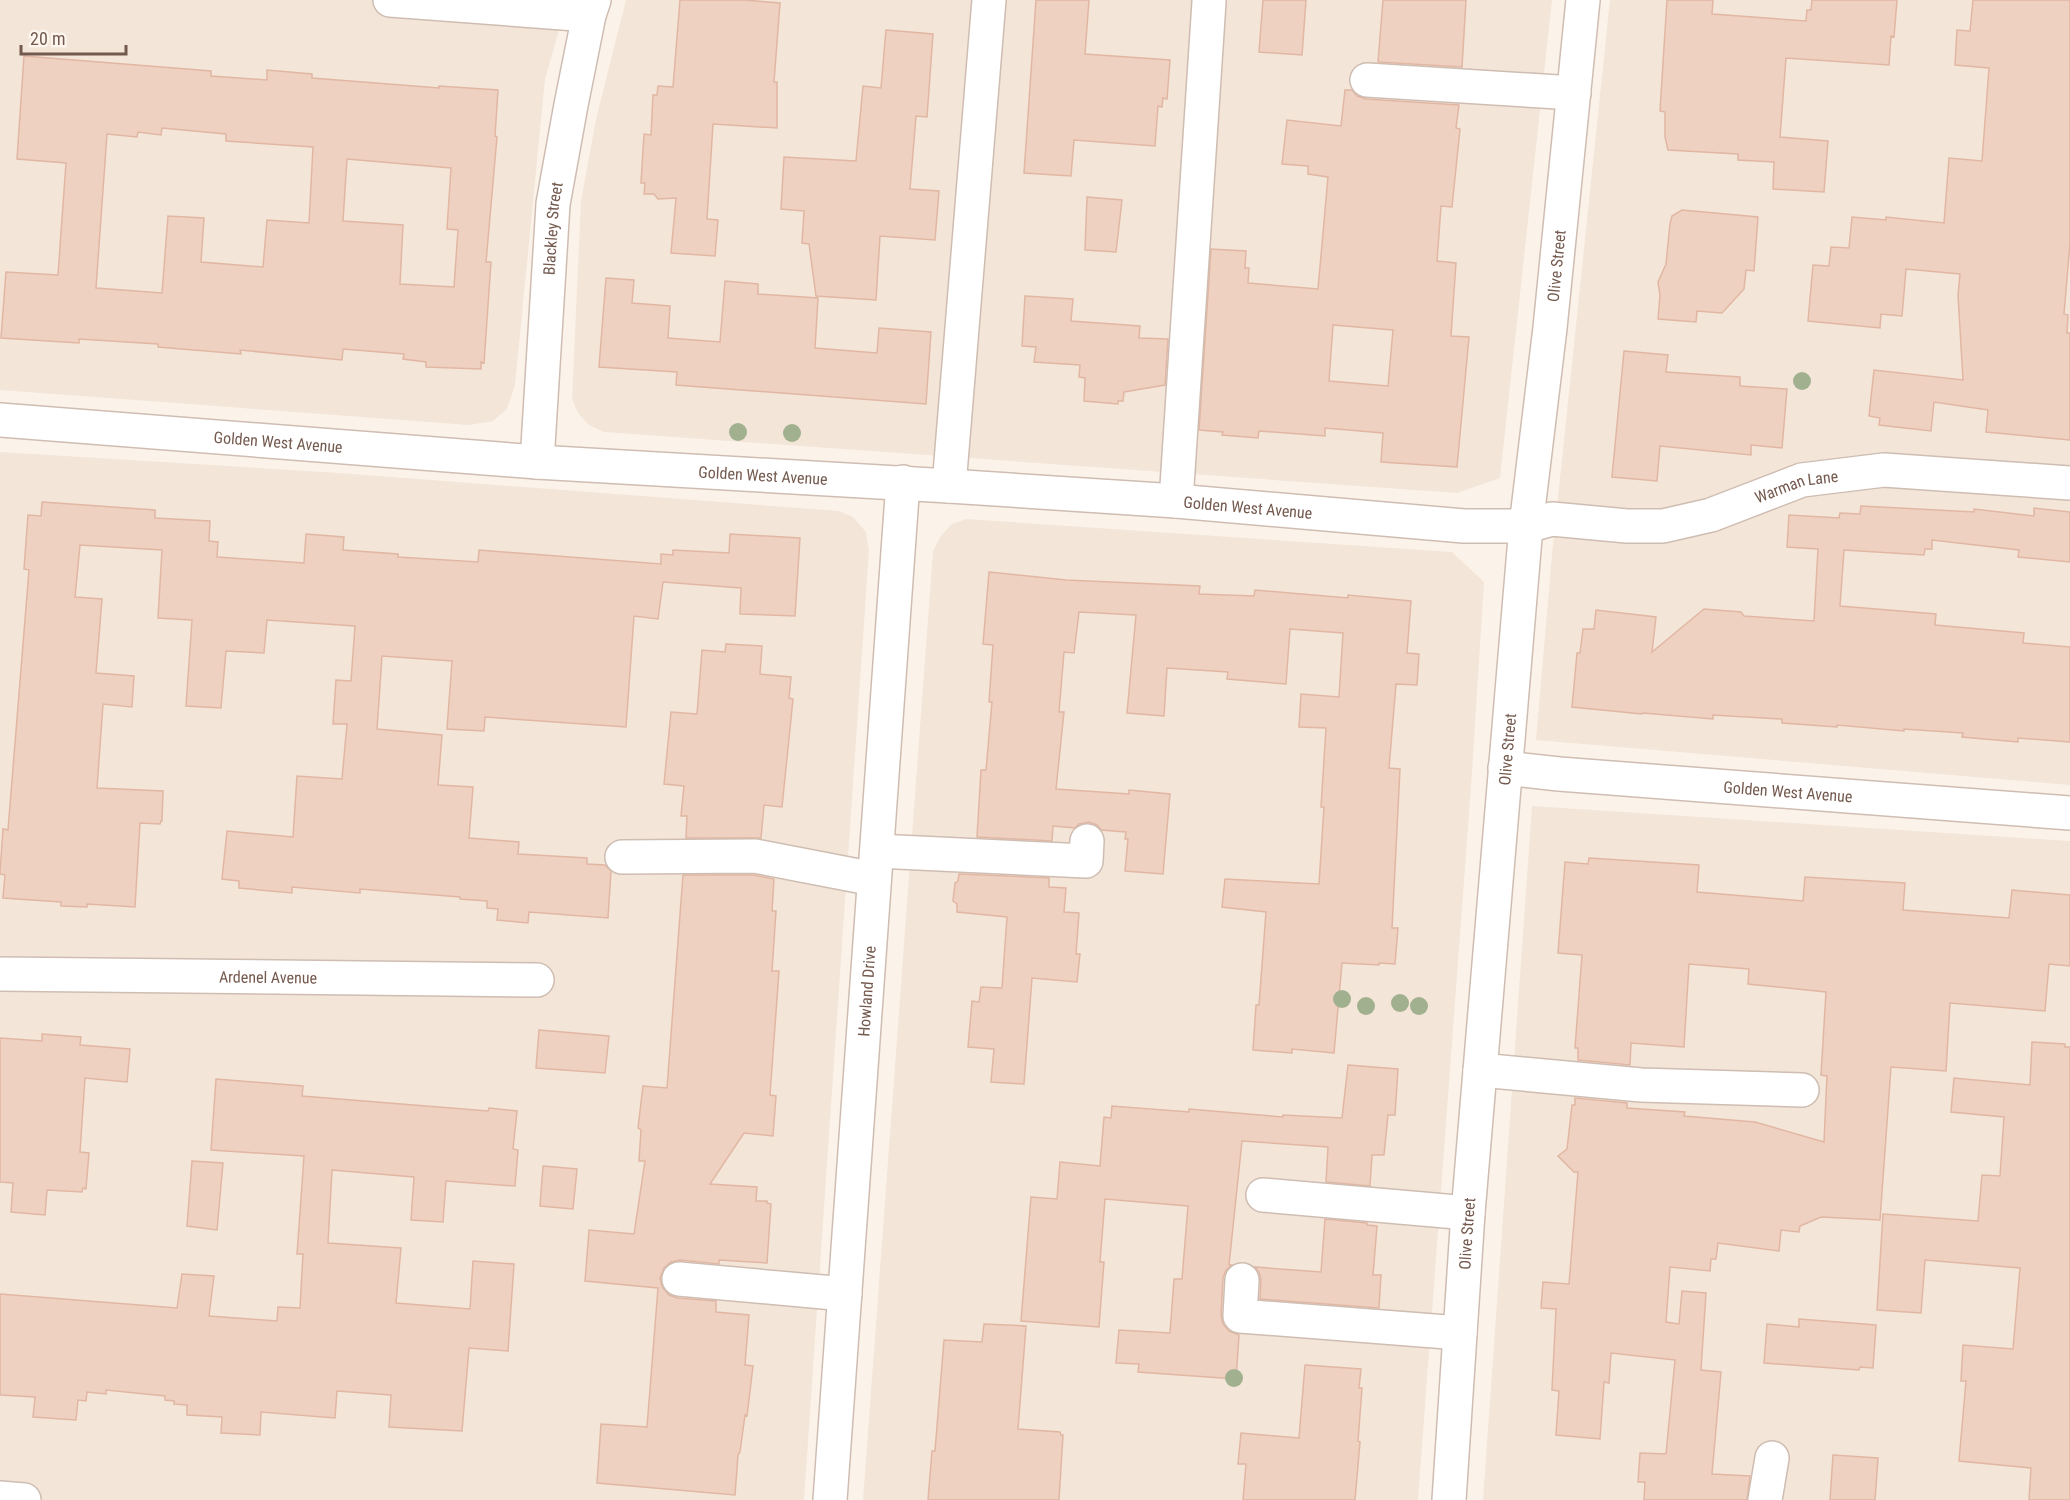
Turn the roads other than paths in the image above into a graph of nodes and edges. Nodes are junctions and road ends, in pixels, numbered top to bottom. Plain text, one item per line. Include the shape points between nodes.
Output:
1 (390, 0) edge
2 (989, 0) edge
3 (1583, 0) edge
4 (1209, 2) dead end
5 (592, 8) edge
6 (1367, 80) dead end
7 (1574, 93) junction
8 (0, 420) edge
9 (537, 462) junction
10 (903, 482) junction
11 (2070, 483) edge
12 (949, 486) junction
13 (1176, 501) junction
14 (1526, 526) junction
15 (1505, 768) junction
16 (2070, 813) edge
17 (1087, 841) dead end
18 (622, 857) dead end
19 (876, 865) junction
20 (0, 974) edge
21 (537, 980) dead end
22 (1480, 1070) junction
23 (1802, 1090) dead end
24 (1263, 1194) dead end
25 (1468, 1213) junction
26 (679, 1279) dead end
27 (1242, 1280) dead end
28 (845, 1294) junction
29 (1460, 1333) junction
30 (1772, 1458) dead end
31 (0, 1498) edge
32 (24, 1500) edge
33 (830, 1500) edge
34 (1449, 1500) edge
35 (1765, 1500) edge

1 - 5 street
2 - 12 street
3 - 7 street, Olive Street
4 - 13 street
5 - 9 street, Blackley Street via 553,204
6 - 7 street
7 - 14 street, Olive Street
8 - 9 street, Golden West Avenue
9 - 10 street, Golden West Avenue
10 - 12 street, Golden West Avenue
10 - 19 street, Howland Drive
11 - 14 street, Warman Lane via 1884,470 1802,480 1711,515 1663,526 1552,519
12 - 13 street, Golden West Avenue
13 - 14 street, Golden West Avenue via 1464,526
14 - 15 street, Olive Street
15 - 16 street, Golden West Avenue
15 - 22 street, Olive Street
17 - 19 street via 1086,861
18 - 19 street via 755,856
19 - 28 street, Howland Drive
20 - 21 street, Ardenel Avenue
22 - 23 street via 1641,1085
22 - 25 street, Olive Street
24 - 25 street
25 - 29 street, Olive Street
26 - 28 street
27 - 29 street via 1240,1316
28 - 33 street, Howland Drive
29 - 34 street, Olive Street
30 - 35 street
31 - 32 street

